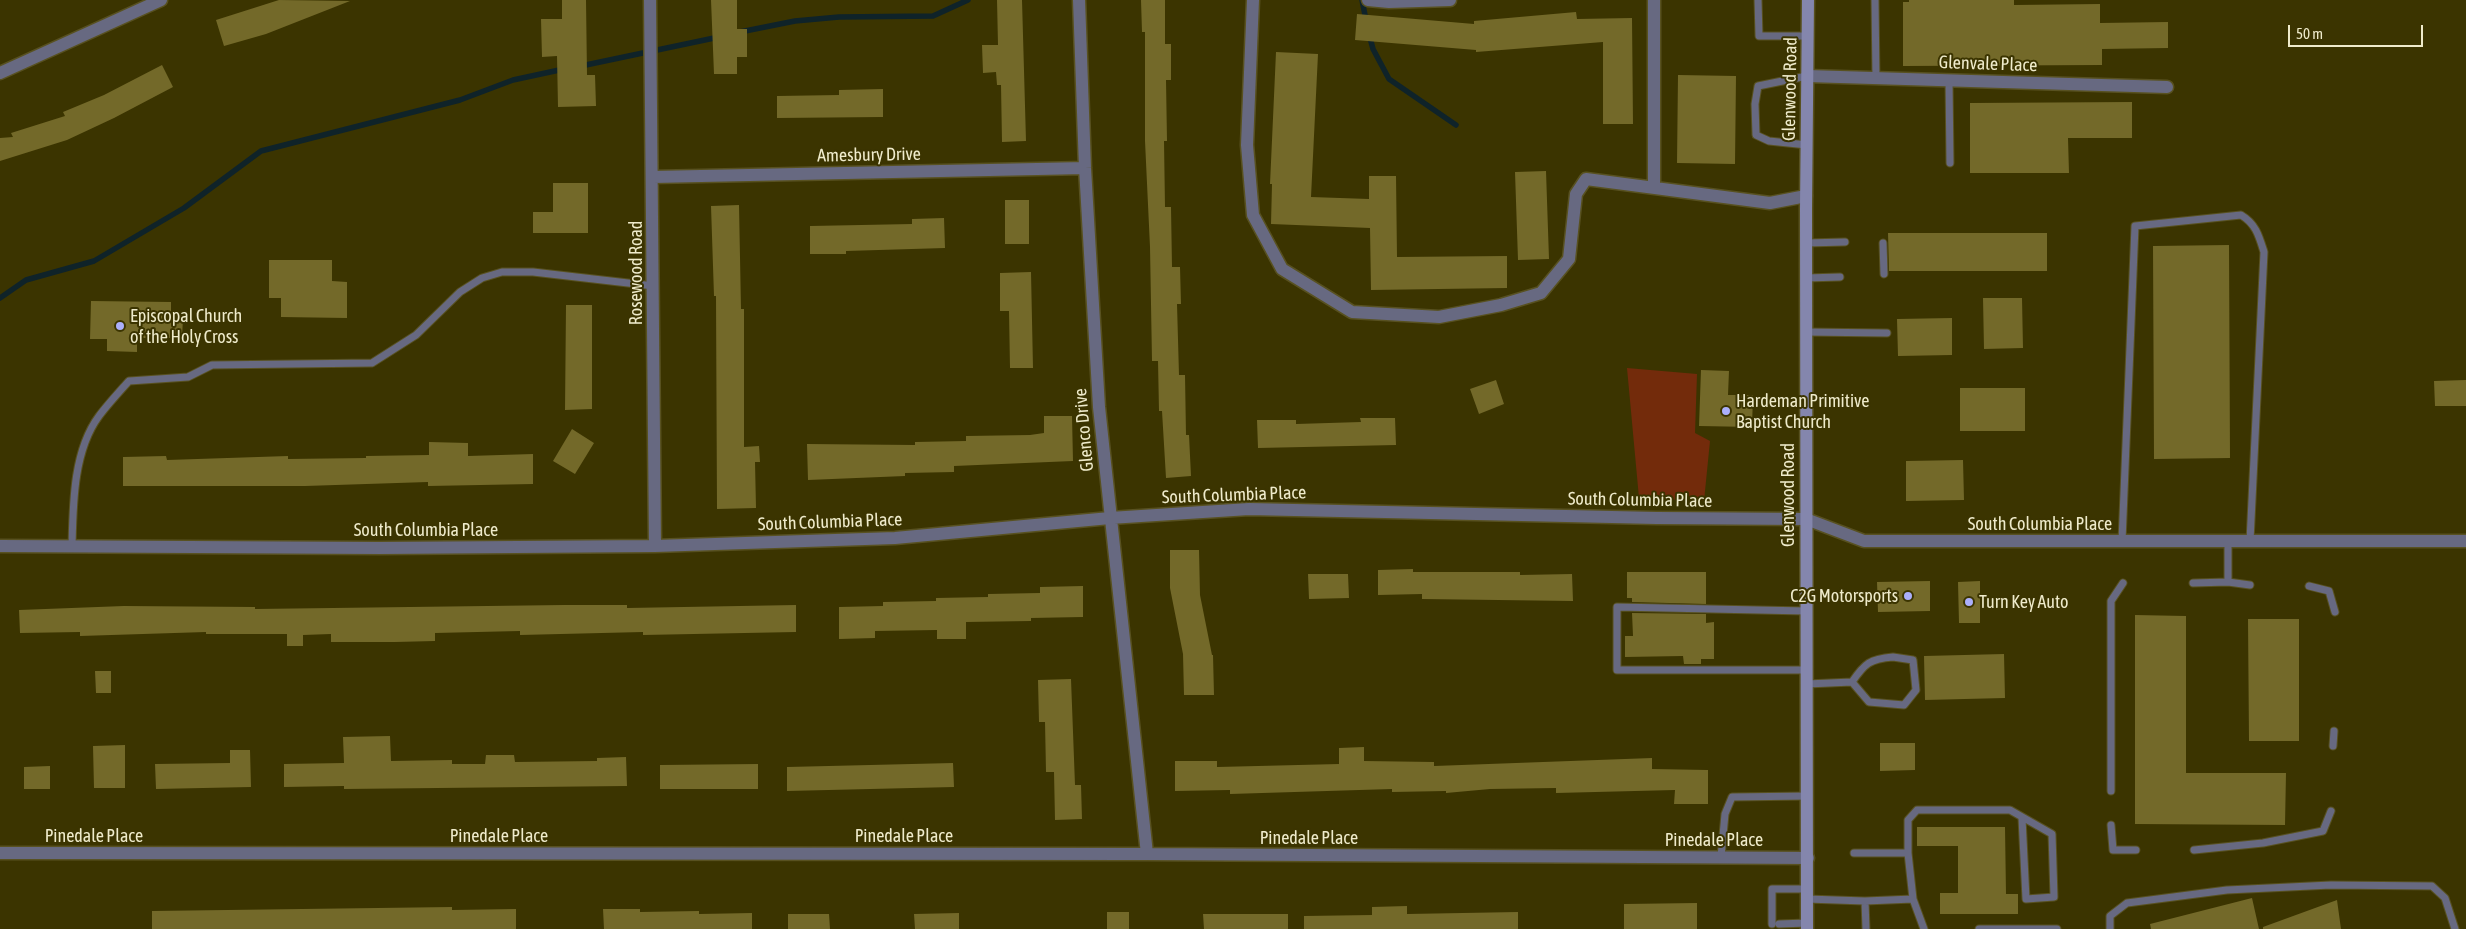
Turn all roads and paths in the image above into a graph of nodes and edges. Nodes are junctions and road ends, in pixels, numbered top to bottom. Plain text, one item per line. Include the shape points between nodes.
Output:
1 (161, 0) edge
2 (650, 0) edge
3 (1079, 0) edge
4 (1253, 0) edge
5 (1368, 0) edge
6 (1450, 0) edge
7 (1654, 0) edge
8 (1758, 0) edge
9 (1808, 0) edge
10 (1875, 0) edge
11 (1808, 36) junction
12 (0, 73) edge
13 (1807, 76) junction
14 (1876, 78) junction
15 (1949, 80) junction
16 (2167, 87) dead end
17 (1807, 145) junction
18 (1950, 163) dead end
19 (1085, 168) junction
20 (653, 176) junction
21 (1654, 188) junction
22 (1806, 196) junction
23 (1806, 242) junction
24 (1845, 242) dead end
25 (1883, 244) dead end
26 (1884, 274) dead end
27 (1840, 277) dead end
28 (1806, 278) junction
29 (654, 286) junction
30 (1806, 332) junction
31 (1887, 333) dead end
32 (1110, 518) junction
33 (1806, 519) junction
34 (2122, 541) junction
35 (2228, 541) junction
36 (2250, 541) junction
37 (2466, 541) edge
38 (0, 546) edge
39 (655, 546) junction
40 (72, 547) junction
41 (2228, 582) junction
42 (2123, 583) dead end
43 (2193, 584) dead end
44 (2250, 585) dead end
45 (2309, 586) dead end
46 (1806, 611) junction
47 (2335, 612) dead end
48 (1807, 670) junction
49 (1852, 682) junction
50 (1807, 684) junction
51 (2334, 730) dead end
52 (2333, 746) dead end
53 (2111, 791) dead end
54 (1807, 796) junction
55 (2331, 811) dead end
56 (2022, 818) junction
57 (2111, 825) dead end
58 (2136, 850) dead end
59 (2194, 850) dead end
60 (0, 853) edge
61 (1854, 853) dead end
62 (1908, 853) junction
63 (1147, 854) junction
64 (1722, 857) junction
65 (1808, 858) junction
66 (1807, 894) junction
67 (1913, 899) junction
68 (1865, 901) junction
69 (1807, 926) edge
70 (1866, 929) edge
71 (1924, 929) edge
72 (1979, 929) edge
73 (2057, 929) edge
74 (2110, 929) edge
75 (2455, 929) edge

1 - 12 street
2 - 20 street, Rosewood Road
3 - 19 street, Glenco Drive
4 - 21 street via 1247,145 1253,215 1282,268 1352,312 1439,317 1501,305 1541,293 1569,258 1576,194 1586,179
5 - 6 street
7 - 21 street
8 - 11 lane via 1759,36
9 - 11 main road, Glenwood Road
10 - 14 lane
11 - 13 main road, Glenwood Road
13 - 14 street, Glenvale Place
13 - 17 main road, Glenwood Road
13 - 17 lane via 1758,86 1755,104 1756,135 1769,141
14 - 15 street, Glenvale Place
15 - 16 street, Glenvale Place
15 - 18 lane
17 - 22 main road, Glenwood Road
19 - 20 street, Amesbury Drive
19 - 32 street, Glenco Drive via 1099,407
20 - 29 street, Rosewood Road
21 - 22 street via 1770,203
22 - 23 main road, Glenwood Road
23 - 24 lane
23 - 28 main road, Glenwood Road
25 - 26 lane
27 - 28 lane
28 - 30 main road, Glenwood Road
29 - 39 street, Rosewood Road
29 - 40 lane via 533,272 502,272 482,278 460,292 416,335 372,362 212,365 188,377 129,381 98,417 81,454 72,517
30 - 31 lane
30 - 33 main road, Glenwood Road
32 - 33 street, South Columbia Place via 1249,509
32 - 39 street, South Columbia Place via 895,538
32 - 63 street, Glenco Drive
33 - 34 street, South Columbia Place via 1864,541
33 - 46 main road, Glenwood Road
34 - 35 street, South Columbia Place
34 - 36 lane via 2135,226 2241,215 2251,221 2264,252
35 - 36 street, South Columbia Place
35 - 41 lane
36 - 37 street, South Columbia Place
38 - 40 street, South Columbia Place
39 - 40 street, South Columbia Place
41 - 43 lane
41 - 44 lane
42 - 53 lane via 2111,601
45 - 47 lane via 2329,591
46 - 48 main road, Glenwood Road
46 - 48 lane via 1617,607 1617,670
48 - 50 main road, Glenwood Road
49 - 49 lane via 1869,702 1904,705 1916,690 1912,660 1893,657 1876,659 1863,666
49 - 50 lane
50 - 54 main road, Glenwood Road
51 - 52 lane
54 - 64 lane via 1732,797 1725,814
54 - 65 main road, Glenwood Road
55 - 59 lane via 2323,831 2263,843
56 - 56 lane via 2052,834 2054,897 2026,899
56 - 62 lane via 2010,810 1917,810 1908,820
57 - 58 lane via 2113,850
60 - 63 street, Pinedale Place
61 - 62 lane
62 - 67 lane
63 - 64 street, Pinedale Place
64 - 65 street, Pinedale Place
65 - 66 main road, Glenwood Road
66 - 68 lane
66 - 69 main road, Glenwood Road
66 - 69 lane via 1772,889 1775,924
67 - 68 lane
67 - 71 lane
68 - 70 lane
72 - 73 lane
74 - 75 lane via 2110,916 2127,903 2226,890 2331,885 2432,886 2445,898

